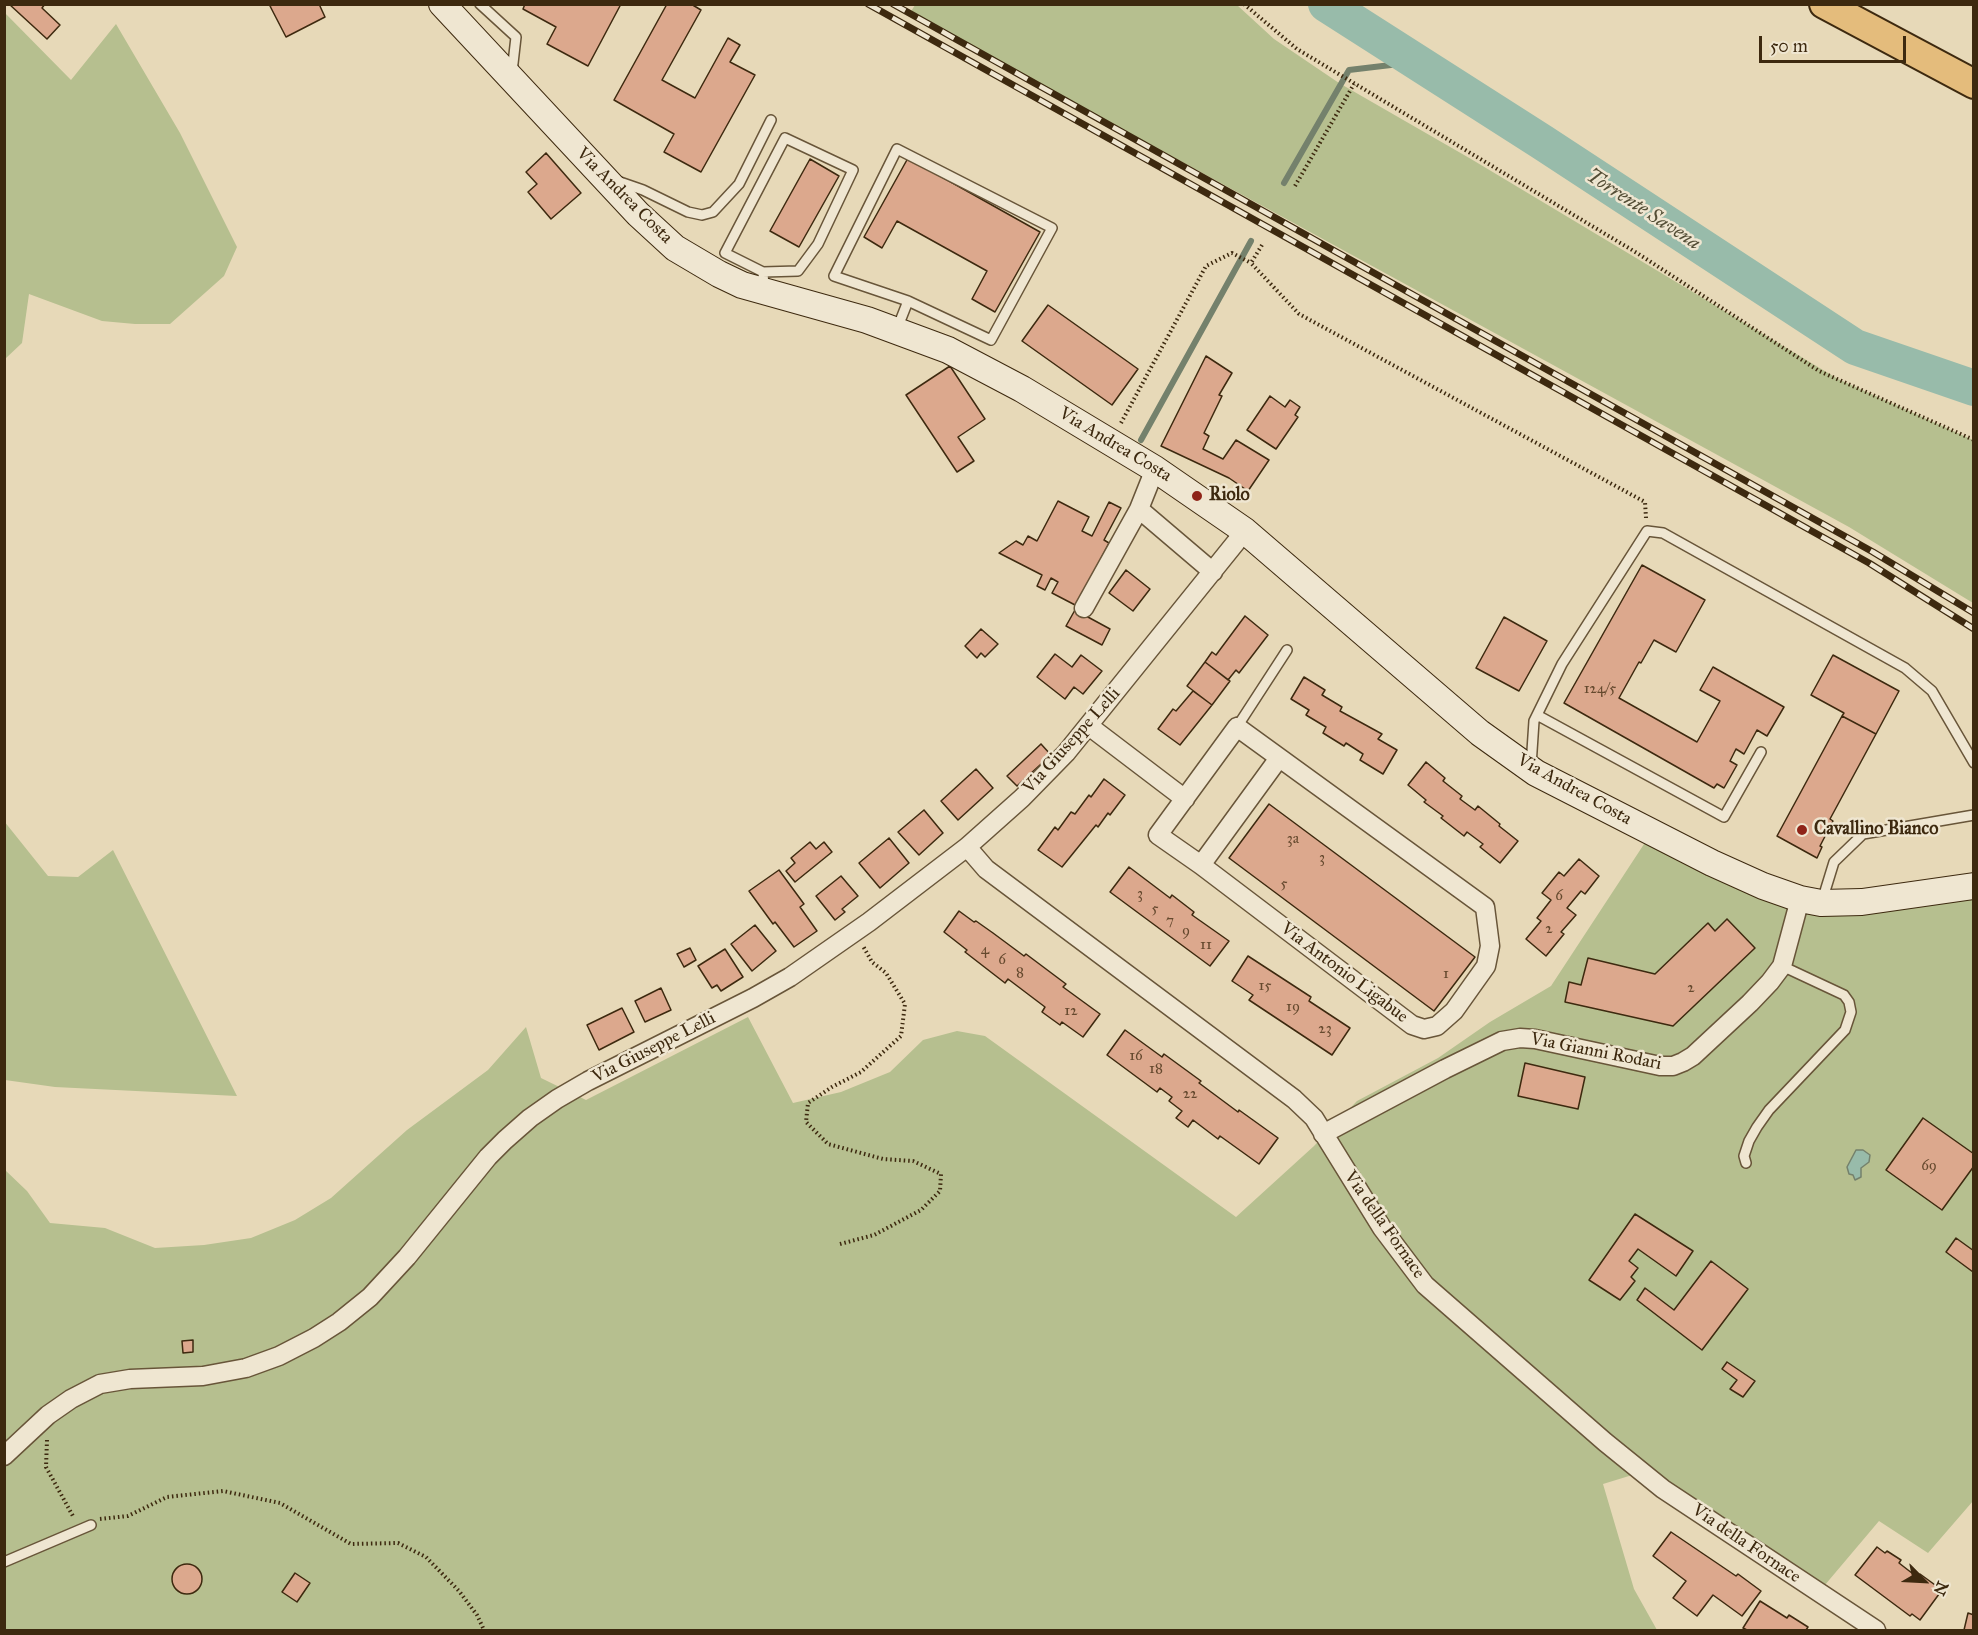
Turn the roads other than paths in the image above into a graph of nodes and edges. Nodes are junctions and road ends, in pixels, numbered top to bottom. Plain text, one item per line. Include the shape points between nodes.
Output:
1 (442, 4) edge
2 (480, 4) edge
3 (1824, 4) edge
4 (512, 81) junction
5 (1974, 84) edge
6 (771, 120) dead end
7 (601, 175) junction
8 (763, 282) junction
9 (908, 301) junction
10 (897, 331) junction
11 (1155, 469) junction
12 (1139, 508) junction
13 (1245, 531) junction
14 (1213, 572) junction
15 (1084, 608) dead end
16 (1287, 650) dead end
17 (1537, 715) junction
18 (1089, 726) junction
19 (1237, 727) junction
20 (1761, 752) dead end
21 (1279, 758) junction
22 (1974, 763) edge
23 (1530, 769) junction
24 (1185, 799) junction
25 (1974, 815) edge
26 (967, 847) junction
27 (1201, 865) junction
28 (1974, 886) edge
29 (1811, 901) junction
30 (1782, 966) junction
31 (1323, 1134) junction
32 (1746, 1163) dead end
33 (4, 1456) edge
34 (93, 1522) road end
35 (4, 1562) edge
36 (1876, 1630) edge

1 - 4 main road, Via Andrea Costa
2 - 4 lane via 516,37
3 - 5 main road
4 - 7 main road, Via Andrea Costa
6 - 7 lane via 739,184 713,212 688,212
7 - 8 main road, Via Andrea Costa via 675,248 719,274
8 - 8 lane via 725,253 785,138 852,170 818,244 798,271
8 - 10 main road, Via Andrea Costa
9 - 9 lane via 834,276 897,149 1052,228 991,340
9 - 10 lane
10 - 11 main road, Via Andrea Costa via 948,350 993,373
11 - 12 street
11 - 13 main road, Via Andrea Costa
12 - 14 street
12 - 15 street
13 - 14 street, Via Giuseppe Lelli
13 - 23 main road, Via Andrea Costa via 1480,733
14 - 18 street, Via Giuseppe Lelli
16 - 19 lane
17 - 20 lane via 1724,817
17 - 22 lane via 1562,664 1647,531 1663,533 1905,669 1932,691
17 - 23 lane
18 - 24 street
18 - 26 street, Via Giuseppe Lelli via 1046,774
19 - 21 street, Via Antonio Ligabue
19 - 24 street, Via Antonio Ligabue
21 - 27 street
21 - 27 street, Via Antonio Ligabue via 1485,907 1490,946 1486,966 1454,1011 1437,1026 1424,1029 1412,1025
23 - 29 main road, Via Andrea Costa via 1712,862 1764,886
24 - 27 street, Via Antonio Ligabue via 1158,835
25 - 29 lane via 1863,834 1834,862
26 - 31 street, Via della Fornace via 986,869 1294,1099 1314,1118
26 - 33 street, Via Giuseppe Lelli via 789,977 588,1081 530,1118 488,1157 370,1297 314,1338 246,1368 203,1376 100,1384 48,1415
28 - 29 main road, Via Andrea Costa via 1862,902
29 - 30 street, Via Gianni Rodari
30 - 31 street, Via Gianni Rodari via 1700,1050 1673,1066 1645,1064 1535,1039 1502,1041
30 - 32 lane via 1844,995 1851,1012 1845,1030 1756,1127 1744,1156
31 - 36 street, Via della Fornace via 1382,1228 1425,1285 1663,1489
34 - 35 lane

